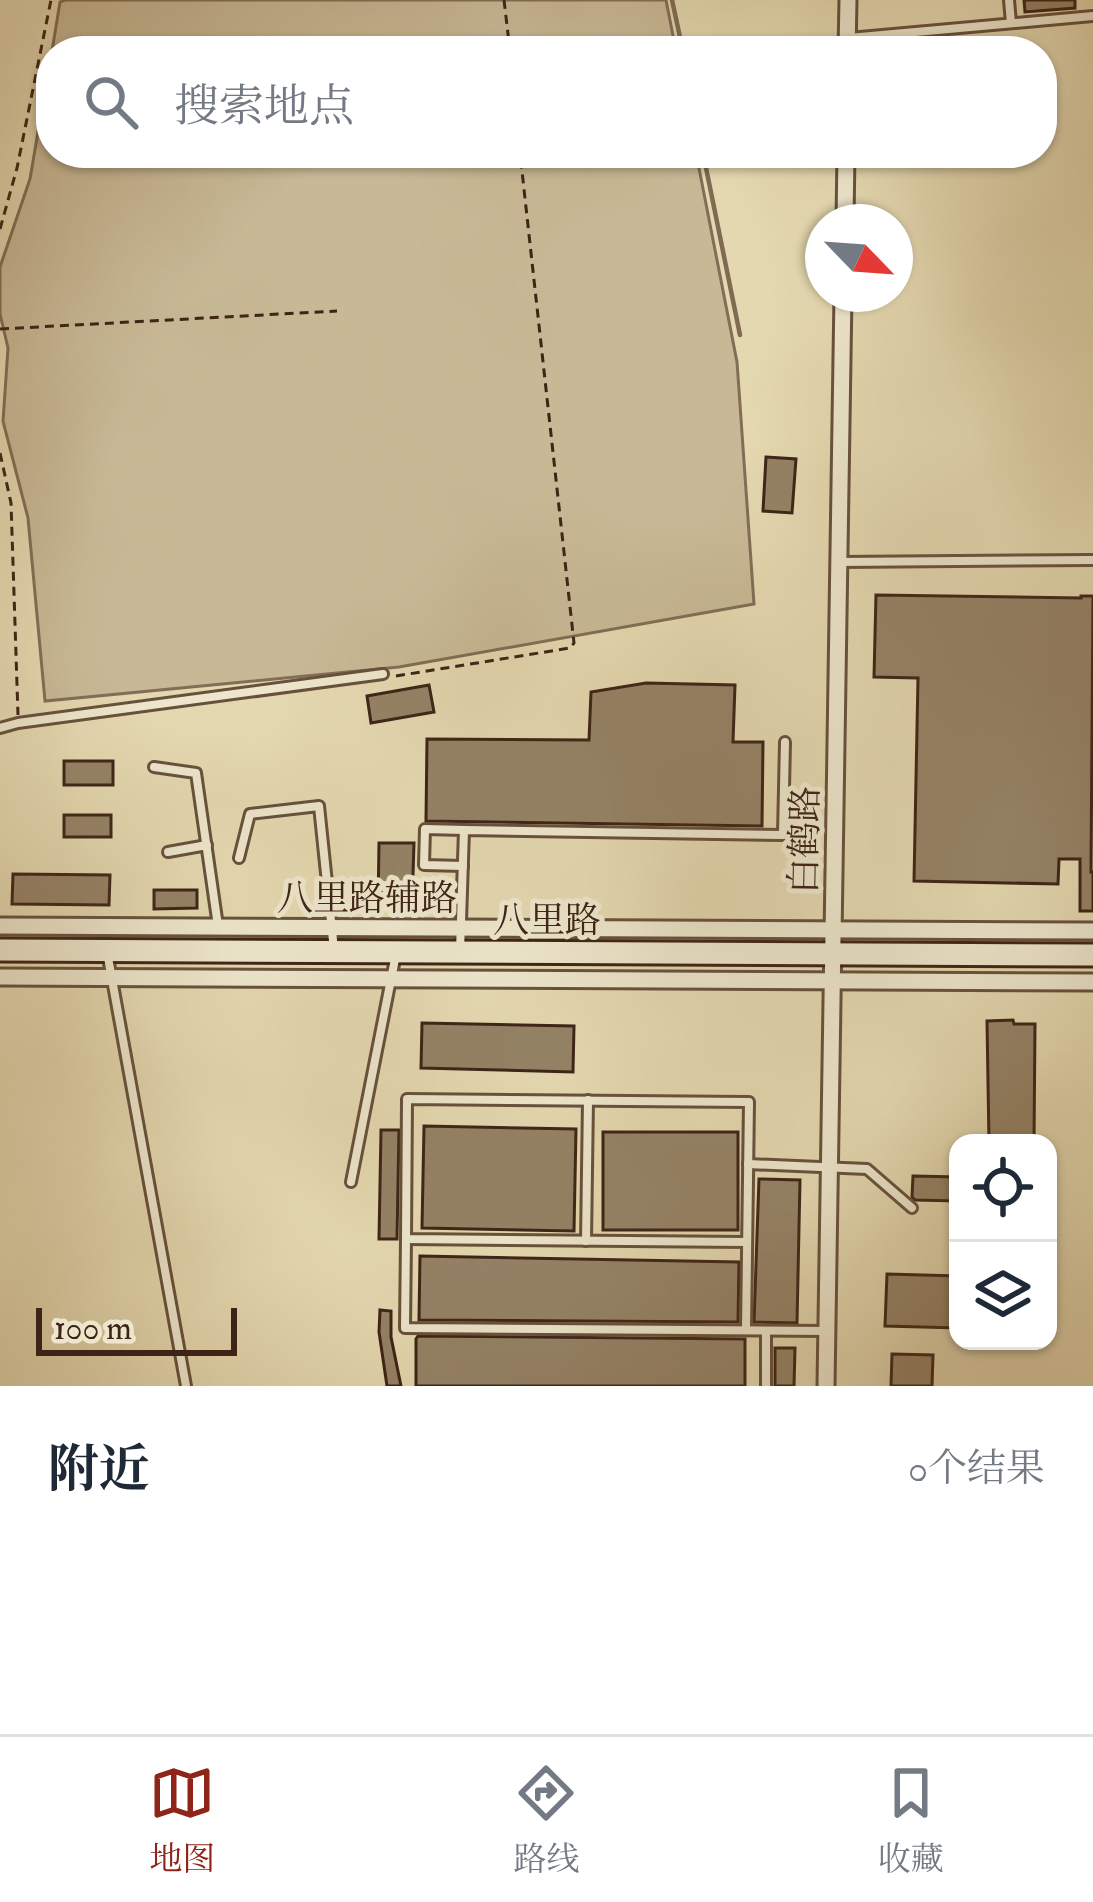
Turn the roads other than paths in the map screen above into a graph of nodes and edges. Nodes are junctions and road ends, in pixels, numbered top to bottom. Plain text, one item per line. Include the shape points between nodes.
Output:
1 (848, 0) edge
2 (1009, 0) edge
3 (1093, 16) edge
4 (1011, 23) junction
5 (847, 36) edge
6 (909, 36) edge
7 (846, 168) edge
8 (845, 204) edge
9 (844, 312) edge
10 (1093, 560) edge
11 (839, 562) junction
12 (383, 674) road end
13 (0, 728) edge
14 (784, 742) dead end
15 (154, 767) dead end
16 (464, 830) junction
17 (207, 844) junction
18 (168, 852) dead end
19 (238, 858) dead end
20 (463, 866) junction
21 (0, 926) edge
22 (218, 927) junction
23 (332, 928) junction
24 (461, 928) junction
25 (834, 930) junction
26 (1093, 932) edge
27 (0, 950) edge
28 (107, 951) junction
29 (334, 952) junction
30 (396, 952) junction
31 (460, 952) junction
32 (833, 954) junction
33 (1093, 956) edge
34 (0, 977) edge
35 (112, 977) junction
36 (392, 979) junction
37 (833, 981) junction
38 (1093, 982) edge
39 (588, 1100) junction
40 (748, 1163) junction
41 (830, 1166) junction
42 (351, 1182) dead end
43 (912, 1208) dead end
44 (406, 1239) junction
45 (586, 1241) junction
46 (747, 1242) junction
47 (746, 1330) junction
48 (766, 1330) junction
49 (827, 1331) junction
50 (186, 1386) edge
51 (766, 1386) edge
52 (826, 1386) edge

1 - 5 street
2 - 4 lane
3 - 4 lane
4 - 6 lane
7 - 8 street
9 - 11 street, 白鹤路
10 - 11 lane
11 - 25 street, 白鹤路
12 - 13 lane
14 - 16 lane via 783,835
15 - 17 lane via 196,773
16 - 20 lane
16 - 20 lane via 425,829 424,865
17 - 18 lane
17 - 22 lane
19 - 23 lane via 250,814 319,806
20 - 24 lane
21 - 22 street, 八里路辅路
22 - 23 street, 八里路辅路
23 - 24 street, 八里路辅路
23 - 29 lane
24 - 25 street, 八里路辅路
24 - 31 lane
25 - 26 street, 八里路辅路
25 - 32 street, 白鹤路
27 - 28 main road, 八里路
28 - 29 main road, 八里路
28 - 35 lane
29 - 30 main road, 八里路
30 - 31 main road, 八里路
30 - 36 lane
31 - 32 main road, 八里路
32 - 33 main road, 八里路
32 - 37 street, 白鹤路
34 - 35 street
35 - 36 street
35 - 50 lane
36 - 37 street
36 - 42 lane
37 - 38 street
37 - 41 street, 白鹤路
39 - 40 lane via 749,1102
39 - 44 lane via 407,1099
39 - 45 lane
40 - 41 lane
40 - 46 lane
41 - 43 lane via 867,1169
41 - 49 street, 白鹤路
44 - 45 lane
44 - 47 lane via 405,1328
45 - 46 lane
46 - 47 lane
47 - 48 lane
48 - 49 lane
48 - 51 lane
49 - 52 street, 白鹤路

